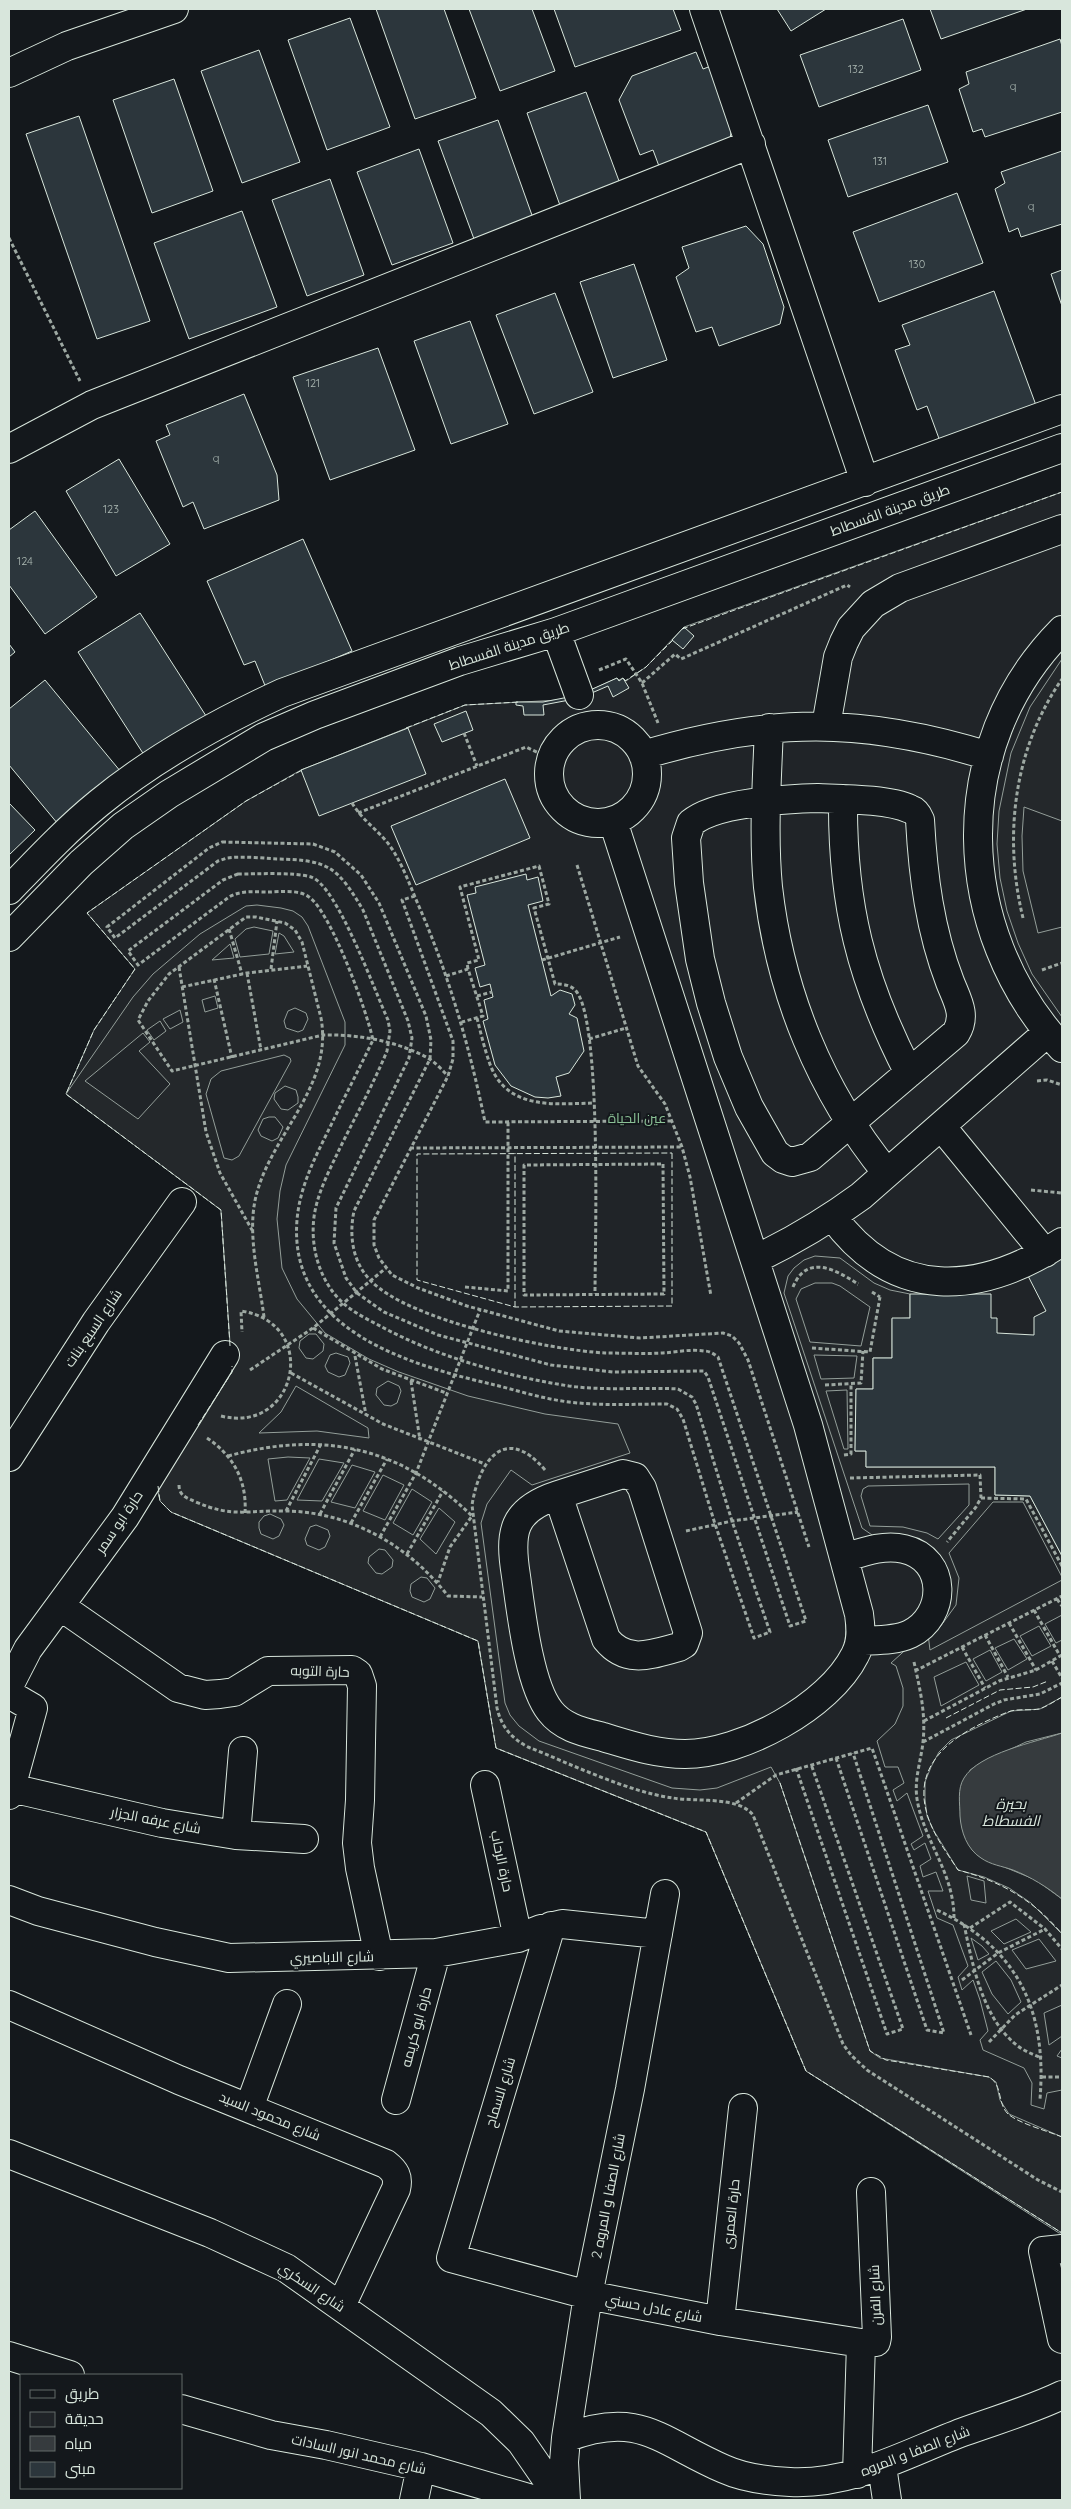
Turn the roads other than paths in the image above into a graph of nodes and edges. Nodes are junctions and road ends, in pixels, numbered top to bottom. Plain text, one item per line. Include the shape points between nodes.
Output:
1 (174, 9) edge
2 (704, 9) edge
3 (9, 73) edge
4 (751, 144) junction
5 (1062, 409) edge
6 (1062, 448) edge
7 (9, 449) edge
8 (865, 482) junction
9 (1062, 529) edge
10 (1062, 630) edge
11 (556, 632) junction
12 (590, 726) junction
13 (826, 726) junction
14 (769, 728) junction
15 (655, 751) junction
16 (989, 756) junction
17 (843, 799) junction
18 (767, 801) junction
19 (612, 821) junction
20 (9, 890) edge
21 (9, 937) edge
22 (1055, 1040) edge
23 (909, 1073) junction
24 (850, 1124) junction
25 (941, 1126) junction
26 (887, 1173) junction
27 (182, 1202) dead end
28 (833, 1217) junction
29 (1054, 1248) edge
30 (756, 1259) junction
31 (233, 1347) road end
32 (9, 1457) edge
33 (558, 1495) junction
34 (844, 1558) junction
35 (60, 1606) junction
36 (860, 1641) junction
37 (9, 1686) edge
38 (9, 1694) edge
39 (243, 1752) dead end
40 (485, 1785) dead end
41 (10, 1791) edge
42 (236, 1835) junction
43 (304, 1839) dead end
44 (665, 1894) dead end
45 (9, 1900) edge
46 (551, 1926) junction
47 (658, 1934) junction
48 (518, 1938) junction
49 (436, 1953) junction
50 (378, 1956) junction
51 (9, 2004) edge
52 (287, 2004) dead end
53 (396, 2100) dead end
54 (249, 2108) junction
55 (743, 2108) dead end
56 (9, 2154) edge
57 (871, 2192) dead end
58 (1052, 2250) edge
59 (451, 2258) joint
60 (588, 2295) junction
61 (341, 2306) junction
62 (720, 2321) junction
63 (1062, 2339) edge
64 (861, 2343) junction
65 (9, 2356) edge
66 (67, 2374) edge
67 (1062, 2395) edge
68 (182, 2409) edge
69 (566, 2438) junction
70 (421, 2467) junction
71 (870, 2470) junction
72 (414, 2500) edge
73 (536, 2500) edge
74 (561, 2500) edge
75 (566, 2500) edge
76 (888, 2500) edge

1 - 3 street via 67,46
2 - 4 street
4 - 7 street via 92,405
4 - 8 street
5 - 8 street
6 - 11 street, طريق مدينة الفسطاط
8 - 20 street via 282,693 187,741 142,770 59,838
9 - 13 street via 900,588 872,604 851,628 838,657
10 - 16 street via 1014,695
11 - 12 street
11 - 21 street, طريق مدينة الفسطاط via 460,661 264,737 169,794 124,826 81,863
12 - 15 street via 615,728 636,744
12 - 19 street via 577,730 557,747 548,772 550,786 562,809 586,822
13 - 14 street
13 - 16 street via 909,734
14 - 15 street via 726,733
14 - 18 street
15 - 19 street via 646,767 643,794 635,806
16 - 22 street via 980,800 978,831 982,893 1006,967 1029,1008
17 - 18 street
17 - 23 street via 845,879 860,957 888,1032
17 - 23 street via 911,809 920,820 927,900 962,1020 956,1033
18 - 24 street via 768,886 783,969 810,1049
18 - 24 street via 705,814 692,822 687,830 693,916 711,1003 742,1090 775,1153 792,1162 801,1161
19 - 30 street
22 - 25 street
23 - 24 street
24 - 26 street
25 - 26 street
25 - 29 street
26 - 28 street
27 - 32 street, شارع السبع بنات via 96,1322
28 - 29 street via 857,1246 888,1268 929,1280 964,1281 989,1276 1020,1266
28 - 30 street
30 - 34 street
31 - 35 street, حارة ابو سمر via 125,1517
33 - 33 street via 623,1474 635,1477 687,1628 684,1644 634,1657 611,1646 602,1632
33 - 36 street via 530,1506 515,1525 512,1538 520,1605 540,1694 551,1713 571,1728 662,1753 708,1752 730,1747 789,1720 810,1704 846,1668
34 - 36 street via 859,1614
34 - 36 street via 879,1548 907,1549 928,1563 938,1590 930,1618 920,1628 908,1635
35 - 37 street, حارة ابو سمر via 28,1649
35 - 50 street, حارة التوبه via 178,1688 191,1693 234,1692 260,1674 277,1670 352,1670 358,1674 362,1686 357,1843
38 - 41 street via 33,1708
39 - 42 street
40 - 48 street, حارة الرحاب
41 - 42 street, شارع عرفه الجزار
42 - 43 street, شارع عرفه الجزار
44 - 47 street, شارع الصفا و المروه 2
45 - 50 street, شارع الاباصيري via 38,1911 155,1942 229,1958
46 - 47 street, شارع الاباصيري via 562,1924
46 - 48 street, شارع الاباصيري
46 - 59 street, شارع السماح
47 - 60 street, شارع الصفا و المروه 2
48 - 49 street, شارع الاباصيري
49 - 50 street, شارع الاباصيري
49 - 53 street, حارة ابو كريمه
51 - 54 street, شارع محمود السيد
52 - 54 street
54 - 61 street, شارع محمود السيد via 394,2170 396,2189
55 - 62 street, حارة العمرى
56 - 61 street, شارع السكري via 202,2230 286,2268
57 - 64 street, شارع الفرن via 877,2337 876,2342
58 - 63 street
59 - 60 street, شارع عادل حسني
60 - 62 street, شارع عادل حسني
60 - 69 street, شارع الصفا و المروه 2
61 - 74 street, شارع السكري via 491,2413 521,2442
62 - 64 street, شارع عادل حسني
64 - 71 street, شارع الفرن
65 - 66 street
67 - 71 street, شارع الصفا و المروه
68 - 70 street, شارع محمد انور السادات via 271,2435
69 - 71 street, شارع الصفا و المروه via 588,2429 634,2427 656,2433 726,2470 792,2482 824,2480
69 - 75 street, شارع الصفا و المروه 2
70 - 72 street
70 - 73 street, شارع محمد انور السادات
71 - 76 street, شارع الفرن

